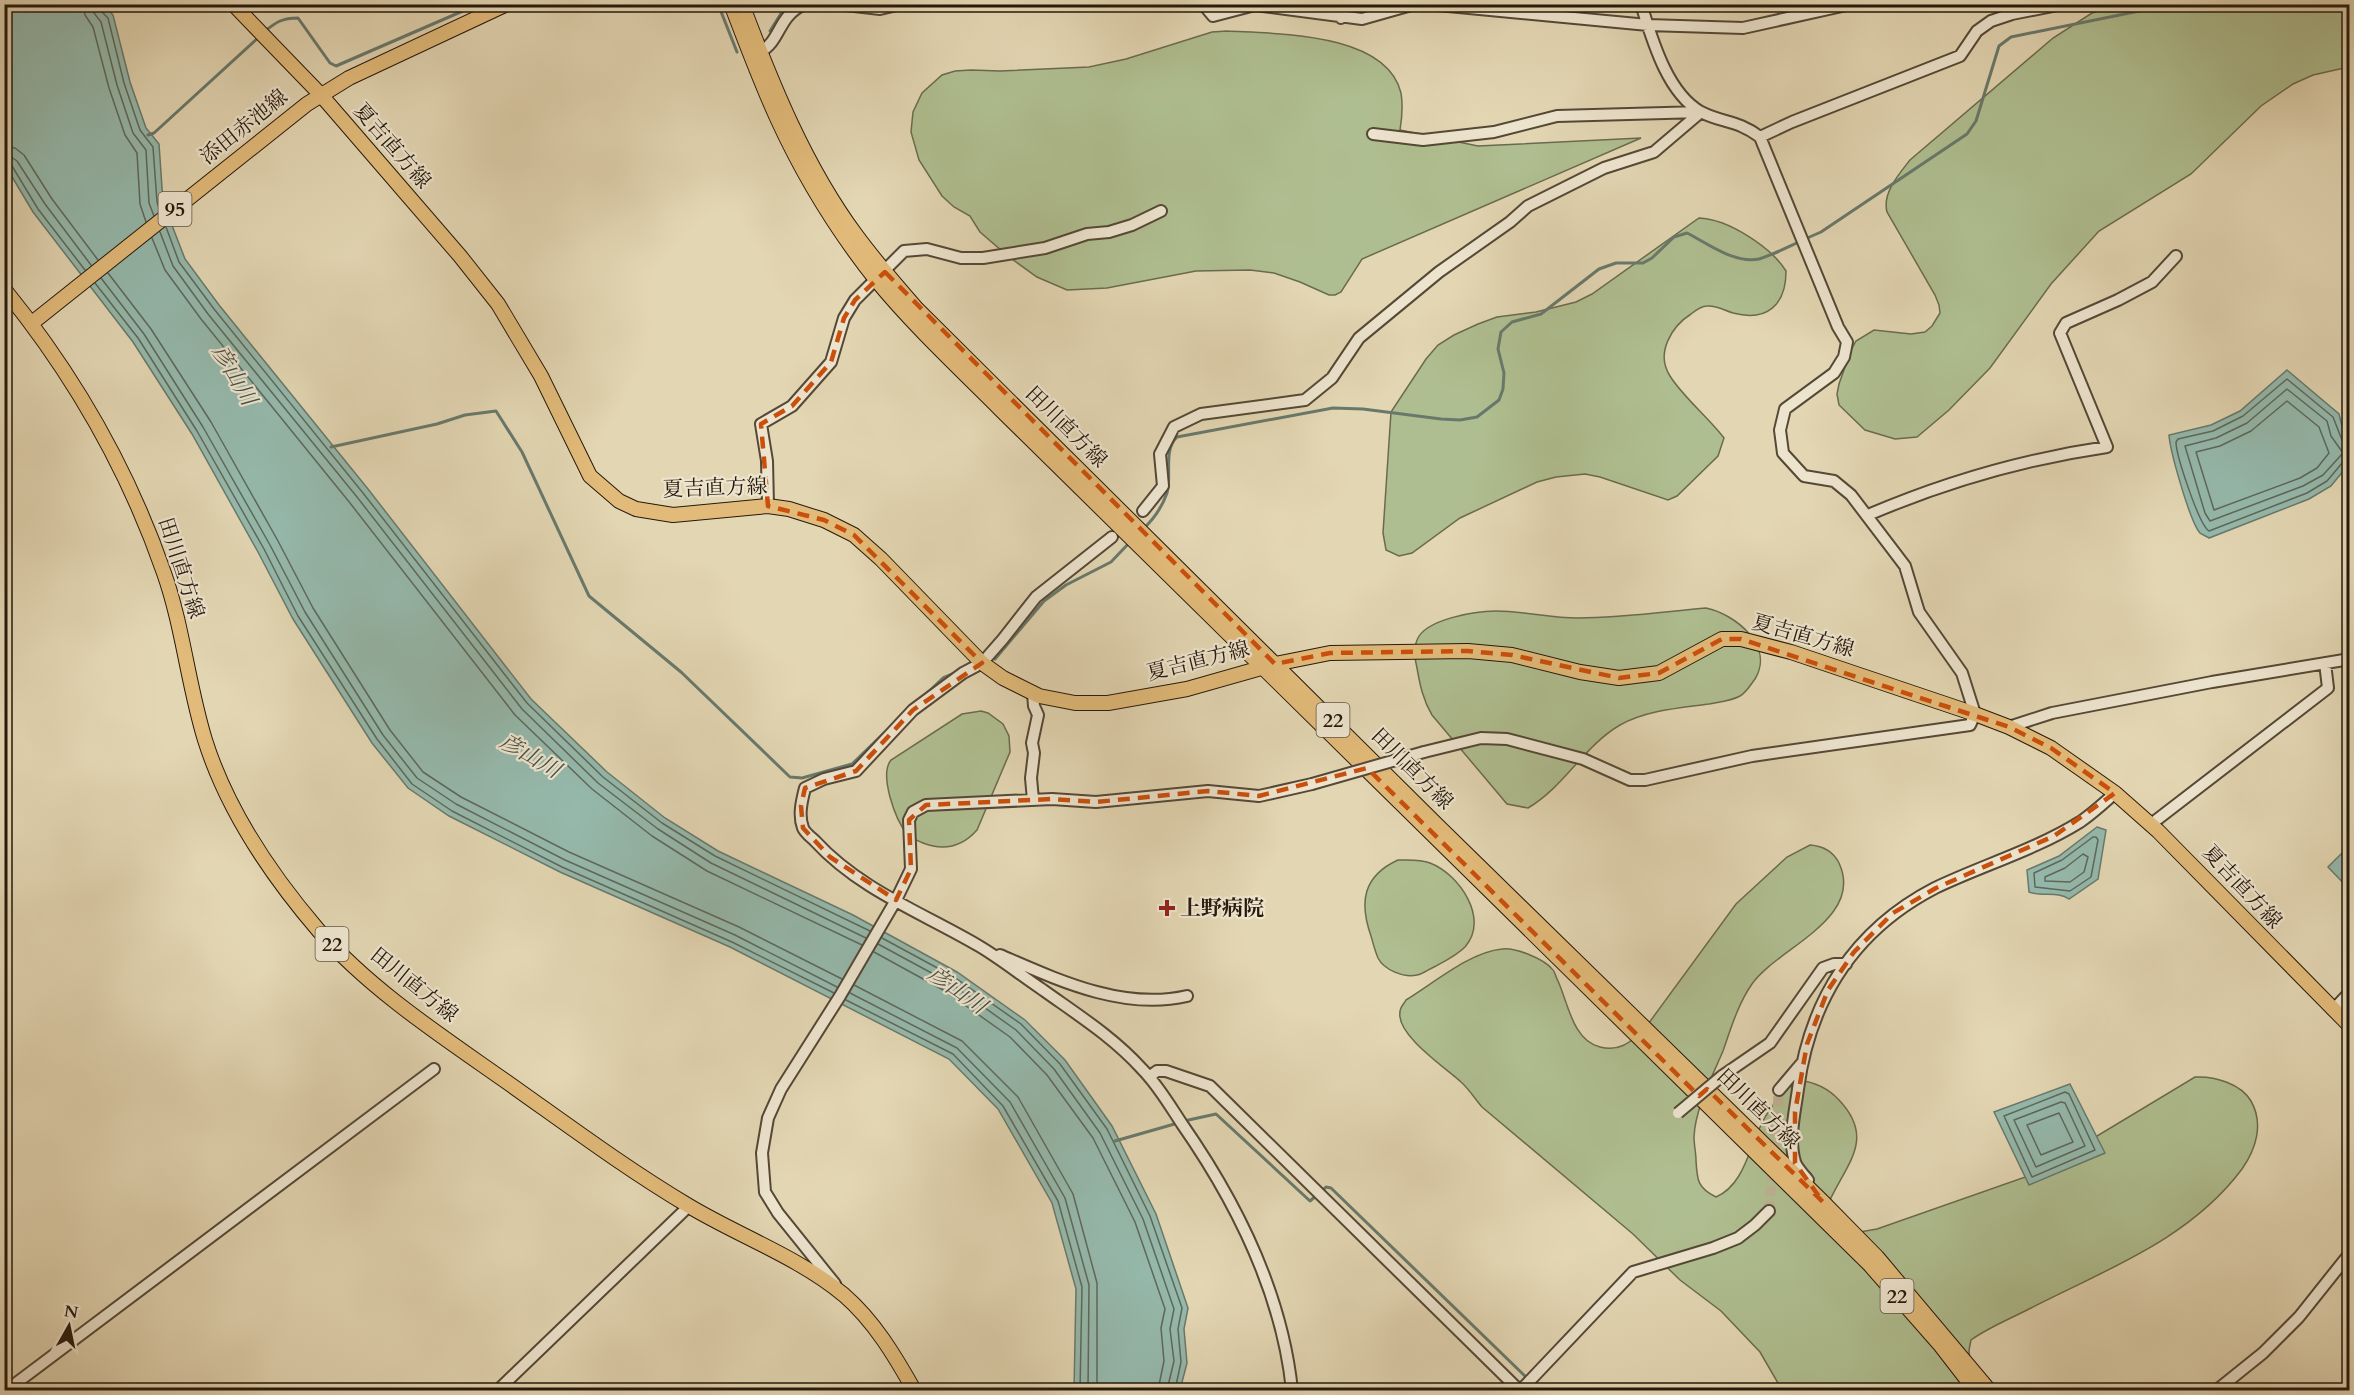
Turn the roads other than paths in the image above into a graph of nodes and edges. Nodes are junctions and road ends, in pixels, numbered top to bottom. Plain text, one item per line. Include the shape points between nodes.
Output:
1 (233, 4) edge
2 (507, 4) edge
3 (731, 4) edge
4 (742, 4) edge
5 (805, 4) edge
6 (837, 4) edge
7 (901, 4) edge
8 (1203, 4) edge
9 (1343, 4) edge
10 (1415, 4) edge
11 (1427, 4) edge
12 (1641, 4) edge
13 (1851, 4) edge
14 (2063, 4) edge
15 (1500, 8) edge
16 (1341, 18) junction
17 (1647, 25) junction
18 (760, 52) junction
19 (321, 95) junction
20 (1701, 112) junction
21 (1373, 134) dead end
22 (1760, 137) junction
23 (1161, 211) dead end
24 (2176, 256) dead end
25 (881, 276) junction
26 (4, 289) edge
27 (37, 319) junction
28 (768, 506) junction
29 (1143, 511) dead end
30 (1868, 516) junction
31 (1112, 537) dead end
32 (2349, 659) edge
33 (982, 663) junction
34 (2325, 663) junction
35 (1269, 665) junction
36 (1034, 693) junction
37 (1975, 714) junction
38 (2009, 727) junction
39 (2115, 793) junction
40 (1033, 800) junction
41 (2151, 825) junction
42 (896, 900) junction
43 (981, 947) junction
44 (1846, 964) junction
45 (2349, 992) edge
46 (1186, 996) dead end
47 (2333, 1010) junction
48 (2349, 1026) edge
49 (1801, 1064) junction
50 (434, 1069) dead end
51 (1149, 1077) junction
52 (1779, 1090) tunnel mouth
53 (1678, 1113) dead end
54 (1823, 1202) junction
55 (689, 1206) junction
56 (1769, 1211) tunnel mouth
57 (2349, 1253) edge
58 (844, 1296) junction
59 (7, 1390) edge
60 (498, 1390) edge
61 (914, 1390) edge
62 (1292, 1390) edge
63 (1520, 1390) edge
64 (1975, 1390) edge
65 (1989, 1390) edge
66 (2217, 1390) edge

1 - 19 main road, 夏吉直方線
2 - 19 main road, 添田赤池線 / 95 via 348,78
3 - 25 main road, 田川直方線 / 22 via 793,151 828,212
4 - 18 main road, 田川直方線 / 22
5 - 18 street via 786,16 769,48
6 - 7 street via 880,9
8 - 16 street via 1213,16 1255,5
9 - 16 street
10 - 16 street via 1362,20
11 - 15 street
12 - 17 street
13 - 17 street via 1743,28
14 - 22 street via 1992,21 1977,31 1960,56
15 - 17 street
17 - 20 street via 1662,64 1680,93
18 - 25 main road, 田川直方線 / 22 via 792,126
19 - 27 main road, 添田赤池線 / 95
19 - 28 main road, 夏吉直方線 via 498,304 541,376 590,476 609,494 636,508 673,515
20 - 21 street via 1557,116 1494,132 1423,140
20 - 22 street via 1747,127
20 - 29 street via 1654,152 1604,168 1528,206 1359,338 1332,378 1305,400 1201,414 1174,427 1160,454 1163,486
22 - 30 street via 1847,342 1844,357 1834,373 1785,409 1780,430 1783,453 1804,476 1834,481
23 - 25 street via 1109,232 983,258 961,258 927,249 904,251
24 - 30 street via 2152,282 2066,323 2060,333 2107,447 2000,467 1917,494
25 - 28 street via 855,300 844,318 831,362 792,406 761,424
25 - 35 main road, 田川直方線 / 22
26 - 27 main road, 田川直方線 / 22
27 - 55 main road, 田川直方線 / 22 via 120,464 147,527 166,578 205,740 225,790 257,849 295,902 376,986 562,1121
28 - 33 main road, 夏吉直方線 via 824,520 854,535
30 - 37 street via 1905,566 1919,612 1962,673
31 - 33 street via 1036,597
32 - 34 street
33 - 36 main road, 夏吉直方線
33 - 42 street via 913,710 856,771 805,788 801,806 803,828 830,857 871,888
34 - 38 street via 2052,713
34 - 41 street via 2328,688
35 - 36 main road, 夏吉直方線 via 1186,689 1108,703 1075,703
35 - 37 main road, 夏吉直方線 via 1329,653 1468,651 1512,655 1619,678 1659,673 1711,644 1730,638 1791,652
35 - 54 main road, 田川直方線 / 22
35 - 64 main road, 田川直方線 / 22 via 1869,1264
36 - 40 street via 1038,714 1032,743
37 - 38 main road, 夏吉直方線
37 - 40 street, bridge via 1970,724 1752,756 1645,780 1630,780 1583,759 1507,740 1481,738 1258,796 1208,791 1096,802
38 - 39 main road, 夏吉直方線 via 2051,748
39 - 41 main road, 夏吉直方線
39 - 44 street via 2082,821 1936,888 1893,913
40 - 42 street via 926,805 913,812 909,820 911,869
41 - 47 main road, 夏吉直方線
42 - 43 street
42 - 58 street via 780,1089 768,1118 762,1153 765,1192
43 - 46 street via 1051,977 1106,994 1151,1001
43 - 51 street via 1105,1033
44 - 49 street via 1828,990
44 - 53 street, bridge via 1834,963 1823,968 1770,1043
45 - 47 street
47 - 48 main road, 夏吉直方線
49 - 52 street
49 - 54 street via 1792,1140 1795,1163
50 - 59 street
51 - 62 street via 1218,1178 1239,1218 1279,1326
51 - 63 street via 1166,1071 1210,1086
54 - 65 main road, 田川直方線 / 22 via 1884,1266
55 - 58 main road, 田川直方線 / 22 via 809,1271
55 - 60 street
56 - 63 street via 1738,1238 1633,1272
57 - 66 street via 2299,1317
58 - 61 main road, 田川直方線 / 22 via 873,1326

